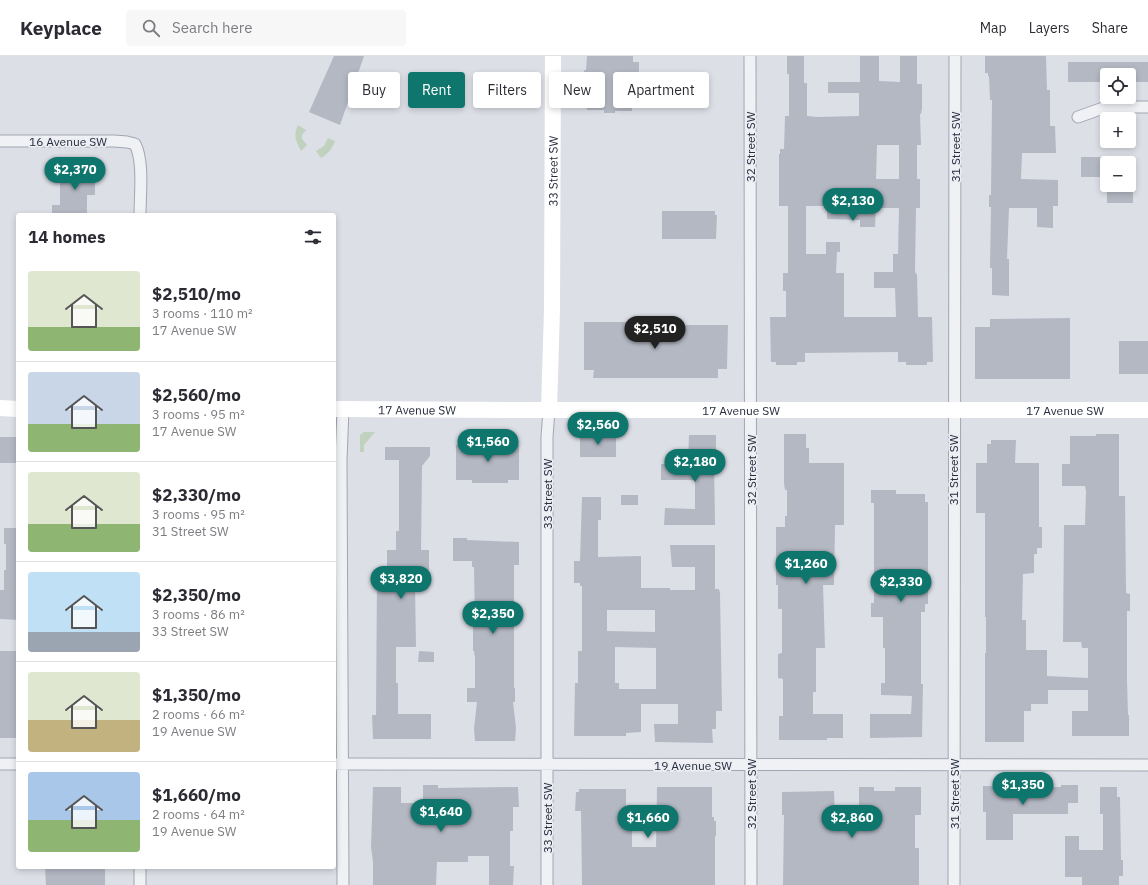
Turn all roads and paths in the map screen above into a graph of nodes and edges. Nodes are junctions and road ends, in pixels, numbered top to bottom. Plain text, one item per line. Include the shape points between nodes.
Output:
1 (553, 56) edge
2 (750, 56) edge
3 (955, 56) edge
4 (1148, 107) edge
5 (1078, 117) dead end
6 (0, 141) edge
7 (140, 213) edge
8 (0, 408) edge
9 (16, 409) edge
10 (338, 409) edge
11 (549, 410) junction
12 (751, 410) junction
13 (954, 410) junction
14 (1148, 410) edge
15 (0, 764) edge
16 (16, 764) edge
17 (338, 764) edge
18 (547, 764) junction
19 (751, 764) junction
20 (954, 765) junction
21 (1148, 765) edge
22 (140, 869) edge
23 (140, 885) edge
24 (343, 885) edge
25 (547, 885) edge
26 (750, 885) edge
27 (954, 885) edge

1 - 11 main road, 33 Street SW
2 - 12 street, 32 Street SW
3 - 13 street, 31 Street SW
4 - 5 street via 1106,107
6 - 7 street, 16 Avenue SW via 114,141 135,144 140,162
8 - 9 main road
10 - 11 main road, 17 Avenue SW
10 - 17 street via 341,460
11 - 12 main road, 17 Avenue SW
11 - 18 street, 33 Street SW
12 - 13 main road, 17 Avenue SW
12 - 19 street, 32 Street SW
13 - 14 main road, 17 Avenue SW
13 - 20 street, 31 Street SW
15 - 16 street
17 - 18 street, 19 Avenue SW
17 - 24 street
18 - 19 street, 19 Avenue SW
18 - 25 street, 33 Street SW
19 - 20 street, 19 Avenue SW
19 - 26 street, 32 Street SW
20 - 21 street, 19 Avenue SW
20 - 27 street, 31 Street SW
22 - 23 street

